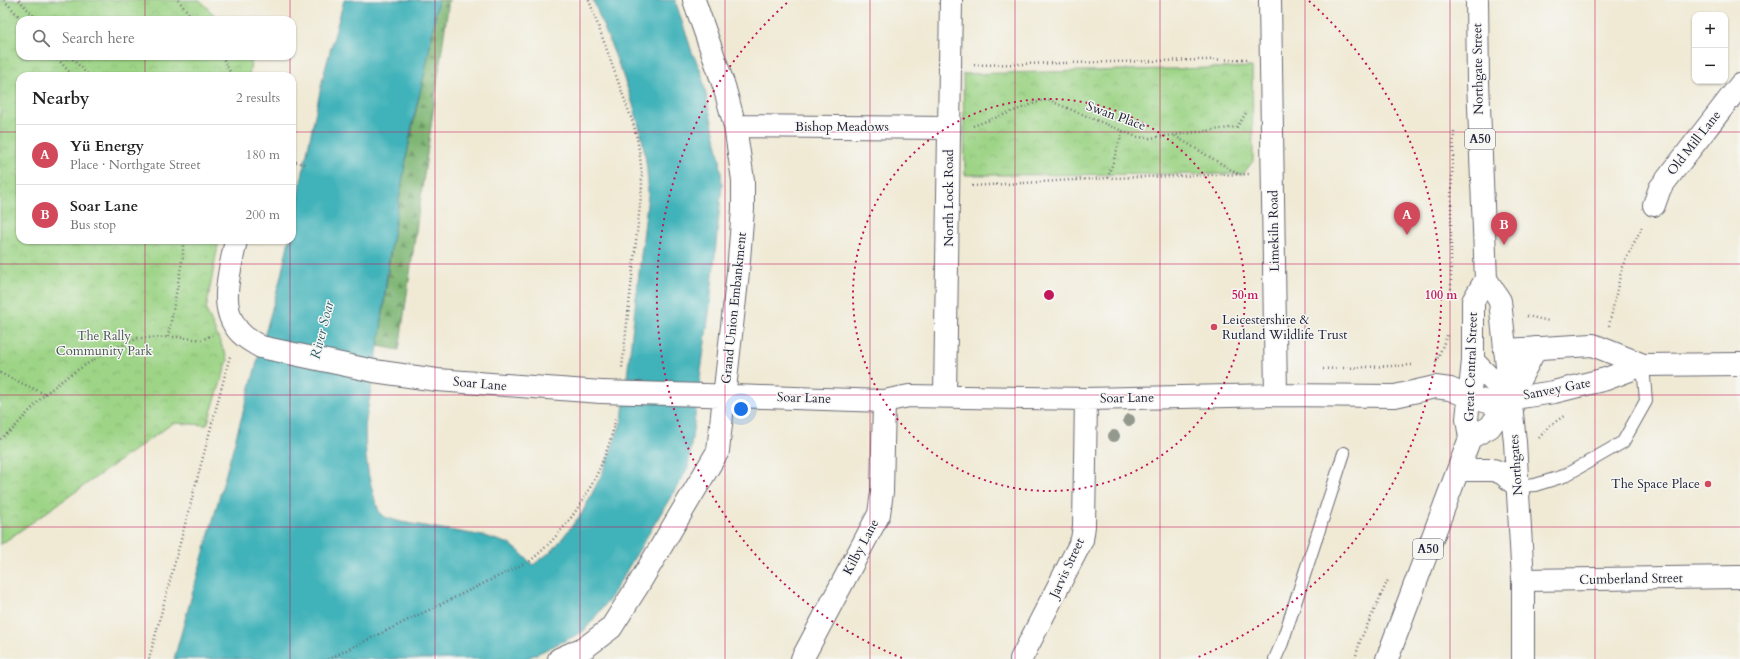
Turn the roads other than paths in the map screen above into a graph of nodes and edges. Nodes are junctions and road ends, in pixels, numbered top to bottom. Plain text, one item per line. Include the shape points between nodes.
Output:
1 (694, 0) edge
2 (951, 0) edge
3 (1270, 0) edge
4 (1477, 0) edge
5 (1740, 85) edge
6 (735, 126) junction
7 (949, 128) junction
8 (1654, 205) road end
9 (235, 244) edge
10 (1486, 279) junction
11 (1536, 348) junction
12 (1505, 350) junction
13 (1473, 361) junction
14 (1740, 364) edge
15 (1643, 365) junction
16 (1276, 395) junction
17 (715, 396) junction
18 (945, 396) junction
19 (1469, 397) junction
20 (1510, 398) junction
21 (1086, 399) junction
22 (884, 401) junction
23 (1470, 438) junction
24 (1344, 453) dead end
25 (1458, 470) junction
26 (1517, 486) junction
27 (1740, 577) edge
28 (1523, 580) junction
29 (559, 659) edge
30 (802, 659) edge
31 (1021, 659) edge
32 (1275, 659) edge
33 (1387, 659) edge
34 (1523, 659) edge

1 - 6 street, Grand Union Embankment via 720,71
2 - 7 street, North Lock Road
3 - 16 street, Limekiln Road
4 - 10 street, Northgate Street / A50
5 - 8 street, Old Mill Lane via 1660,188
6 - 7 street, Bishop Meadows
6 - 17 street, Grand Union Embankment via 743,180 743,208
7 - 18 street, North Lock Road
9 - 17 street, Soar Lane, bridge via 227,292 227,310 234,325 245,337 261,347 374,371 437,380 495,386
10 - 12 street via 1500,301
10 - 13 street, Great Central Street / A50 via 1473,301
11 - 12 street, Sanvey Gate
11 - 15 street, Sanvey Gate via 1593,345
11 - 20 street
12 - 20 street, Northgates
13 - 19 street, Great Central Street / A50
13 - 20 street
14 - 15 street, Sanvey Gate
15 - 20 street, Sanvey Gate via 1606,379 1554,392
15 - 26 lane via 1646,401 1623,442 1564,476 1535,485
16 - 19 street, Soar Lane via 1395,396 1435,388 1450,389
16 - 21 street, Soar Lane
17 - 22 street, Soar Lane
17 - 29 street, Grand Union Embankment via 718,451 611,628 597,640
18 - 21 street, Soar Lane
18 - 22 street, Soar Lane via 909,396
19 - 20 street, Sanvey Gate via 1488,402
19 - 23 street, Great Central Street / A50 via 1467,420
20 - 23 street via 1490,426
20 - 26 street, Northgates
21 - 31 street, Jarvis Street via 1082,540
22 - 30 street, Kilby Lane via 882,492 879,514
23 - 25 street, Great Central Street / A50
24 - 32 lane
25 - 26 street via 1493,470 1502,473
25 - 33 street, Great Central Street / A50
26 - 28 street, Northgates
27 - 28 street, Cumberland Street
28 - 34 street, Northgates

